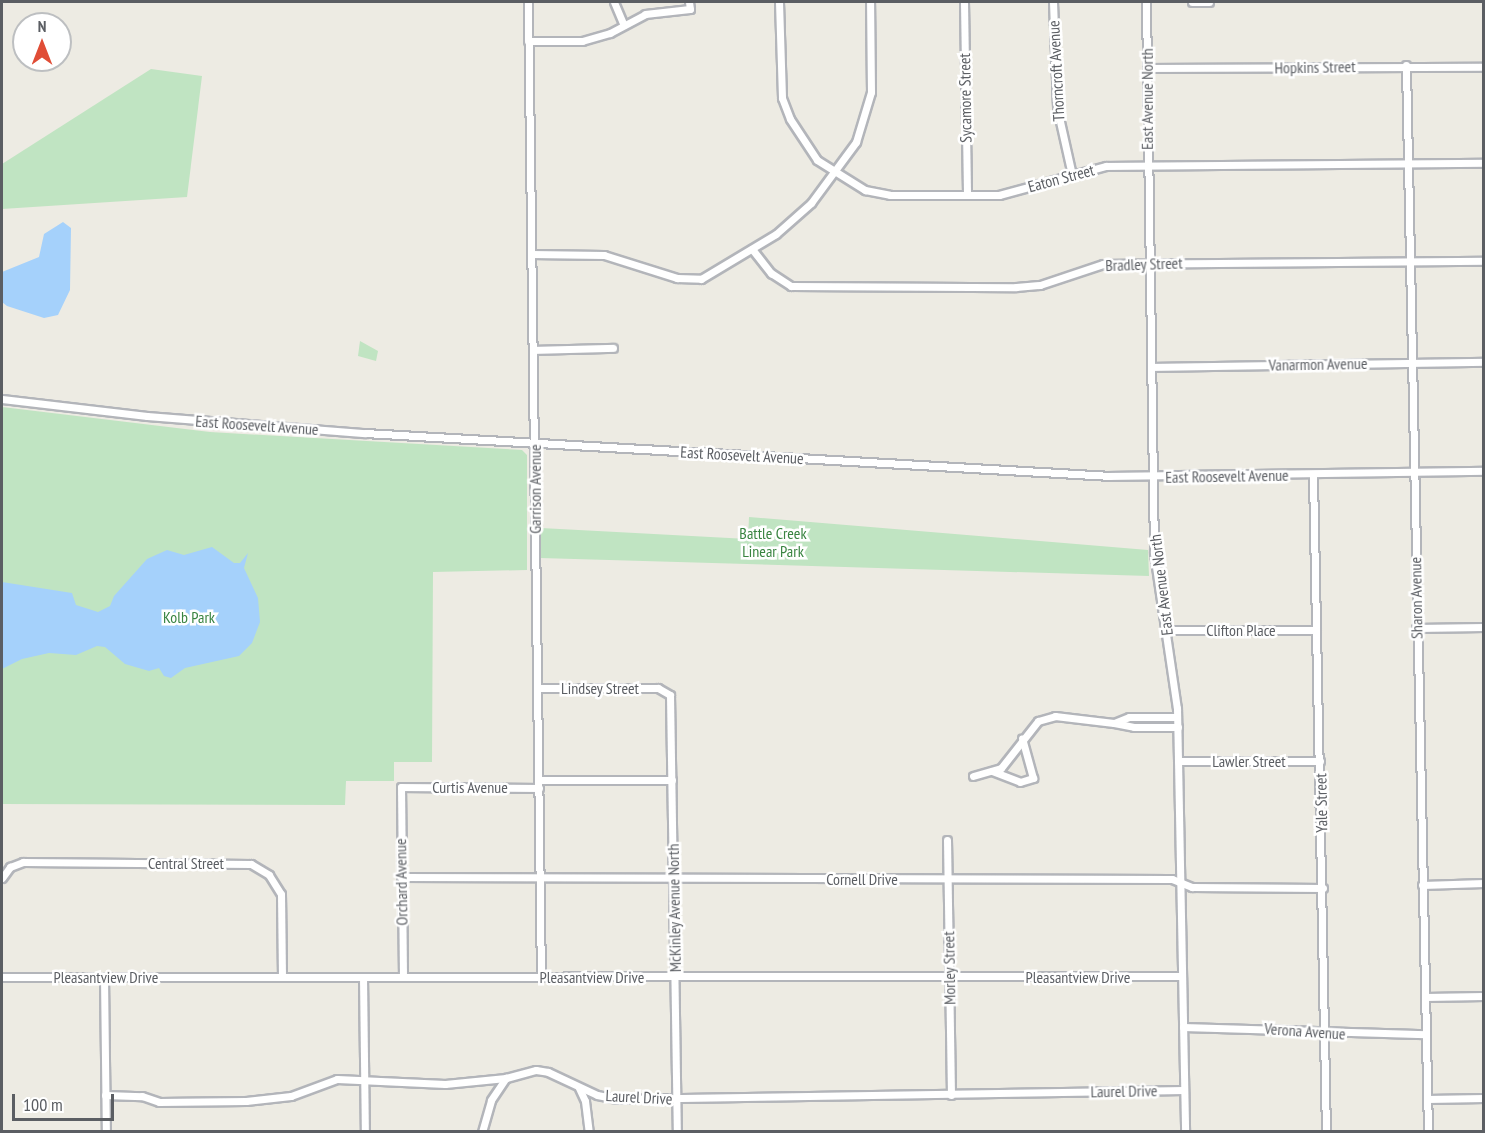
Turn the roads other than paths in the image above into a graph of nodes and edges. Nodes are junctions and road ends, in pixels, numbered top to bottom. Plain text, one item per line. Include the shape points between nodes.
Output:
1 (528, 2) edge
2 (614, 2) edge
3 (689, 2) edge
4 (779, 2) edge
5 (870, 2) edge
6 (964, 2) edge
7 (1053, 2) edge
8 (1146, 2) edge
9 (1192, 2) edge
10 (1209, 2) edge
11 (624, 25) junction
12 (528, 41) junction
13 (1406, 65) junction
14 (1484, 67) edge
15 (1148, 68) junction
16 (1484, 163) edge
17 (1409, 164) junction
18 (1147, 165) junction
19 (836, 174) junction
20 (1072, 175) junction
21 (967, 194) junction
22 (752, 249) junction
23 (531, 254) junction
24 (1411, 260) junction
25 (1484, 261) edge
26 (1150, 265) junction
27 (613, 348) dead end
28 (534, 350) junction
29 (1484, 362) edge
30 (1412, 363) junction
31 (1152, 367) junction
32 (2, 399) edge
33 (535, 444) junction
34 (1484, 471) edge
35 (1413, 472) junction
36 (1313, 475) junction
37 (1153, 477) junction
38 (1484, 627) edge
39 (1416, 628) junction
40 (1165, 630) junction
41 (1316, 630) junction
42 (538, 688) junction
43 (662, 689) joint
44 (1177, 717) junction
45 (1114, 723) junction
46 (1178, 727) junction
47 (1023, 738) junction
48 (1178, 761) junction
49 (1320, 761) junction
50 (992, 771) junction
51 (973, 776) dead end
52 (672, 780) junction
53 (539, 784) junction
54 (401, 787) joint
55 (946, 840) dead end
56 (401, 877) junction
57 (540, 877) junction
58 (2, 878) edge
59 (673, 878) junction
60 (947, 879) junction
61 (1181, 882) junction
62 (1484, 884) edge
63 (1422, 885) junction
64 (1323, 888) junction
65 (282, 976) junction
66 (1182, 976) junction
67 (2, 977) edge
68 (104, 977) junction
69 (363, 977) junction
70 (403, 977) junction
71 (542, 977) junction
72 (675, 977) junction
73 (949, 978) junction
74 (1484, 996) edge
75 (1425, 997) junction
76 (1183, 1027) junction
77 (1324, 1031) junction
78 (1426, 1034) junction
79 (506, 1078) junction
80 (364, 1080) junction
81 (579, 1088) junction
82 (1184, 1090) junction
83 (105, 1095) junction
84 (951, 1095) junction
85 (1484, 1098) edge
86 (676, 1099) junction
87 (1427, 1099) junction
88 (106, 1131) edge
89 (365, 1131) edge
90 (482, 1131) edge
91 (589, 1131) edge
92 (677, 1131) edge
93 (1185, 1131) edge
94 (1326, 1131) edge
95 (1428, 1131) edge

1 - 12 street, Garrison Avenue
2 - 11 street
3 - 11 street via 690,9 655,11
4 - 19 street, Eaton Street via 782,98 801,140 817,160
5 - 19 street via 871,92 856,142
6 - 21 street, Sycamore Street
7 - 20 street, Thorncroft Avenue via 1057,108
8 - 15 street, East Avenue North
9 - 10 street
11 - 12 street via 582,41
12 - 23 street, Garrison Avenue
13 - 14 street, Hopkins Street
13 - 15 street, Hopkins Street
13 - 17 street, Sharon Avenue
15 - 18 street, East Avenue North
16 - 17 street, Eaton Street
17 - 18 street, Eaton Street
17 - 24 street, Sharon Avenue
18 - 20 street, Eaton Street via 1106,166
18 - 26 street, East Avenue North
19 - 21 street, Eaton Street via 866,190 890,195
19 - 22 street via 797,216
20 - 21 street, Eaton Street via 999,195
22 - 23 street via 701,279 676,278 604,255
22 - 26 street, Bradley Street via 771,273 791,286 1016,287 1040,285 1102,264
23 - 28 street, Garrison Avenue
24 - 25 street, Bradley Street
24 - 26 street, Bradley Street
24 - 30 street, Sharon Avenue
26 - 31 street, East Avenue North
27 - 28 street
28 - 33 street, Garrison Avenue
29 - 30 street, Vanarmon Avenue
30 - 31 street, Vanarmon Avenue
30 - 35 street, Sharon Avenue
31 - 37 street, East Avenue North
32 - 33 street, East Roosevelt Avenue via 159,417
33 - 37 street, East Roosevelt Avenue
33 - 42 street, Garrison Avenue
34 - 35 street, East Roosevelt Avenue
35 - 36 street, East Roosevelt Avenue
35 - 39 street, Sharon Avenue
36 - 37 street, East Roosevelt Avenue
36 - 41 street, Yale Street
37 - 40 street, East Avenue North via 1154,553
38 - 39 street
39 - 63 street, Sharon Avenue
40 - 41 street, Clifton Place
40 - 44 street, East Avenue North
41 - 49 street, Yale Street
42 - 43 street, Lindsey Street
42 - 53 street, Garrison Avenue
43 - 52 street, McKinley Avenue North via 671,700
44 - 45 street via 1129,717
44 - 46 street, East Avenue North
45 - 46 street
45 - 47 street via 1055,716 1038,721
46 - 48 street, East Avenue North
47 - 50 street via 1002,768
47 - 50 street via 1033,778 1020,782
48 - 49 street, Lawler Street
48 - 61 street, East Avenue North
49 - 64 street, Yale Street
50 - 51 street
52 - 53 street, Curtis Avenue
52 - 59 street, McKinley Avenue North
53 - 54 street, Curtis Avenue
53 - 57 street, Garrison Avenue
54 - 56 street, Orchard Avenue
55 - 60 street, Morley Street
56 - 57 street, Cornell Drive
56 - 70 street, Orchard Avenue
57 - 59 street, Cornell Drive
57 - 71 street, Garrison Avenue
58 - 65 street, Central Street via 10,867 23,862 251,864 269,875 280,894
59 - 60 street, Cornell Drive
59 - 72 street, McKinley Avenue North
60 - 61 street, Cornell Drive
60 - 73 street, Morley Street
61 - 64 street, Cornell Drive via 1192,887
61 - 66 street, East Avenue North
62 - 63 street
63 - 75 street, Sharon Avenue
64 - 77 street, Yale Street
65 - 68 street, Pleasantview Drive
65 - 69 street, Pleasantview Drive
66 - 73 street, Pleasantview Drive
66 - 76 street, East Avenue North
67 - 68 street, Pleasantview Drive
68 - 83 street
69 - 70 street, Pleasantview Drive
69 - 80 street
70 - 71 street, Pleasantview Drive
71 - 72 street, Pleasantview Drive
72 - 73 street, Pleasantview Drive
72 - 86 street, McKinley Avenue North
73 - 84 street, Morley Street
74 - 75 street
75 - 78 street, Sharon Avenue
76 - 77 street, Verona Avenue
76 - 82 street, East Avenue North
77 - 78 street, Verona Avenue
77 - 94 street, Yale Street
78 - 87 street, Sharon Avenue
79 - 80 street, Laurel Drive via 395,1085
79 - 81 street, Laurel Drive via 542,1071
79 - 90 street via 491,1100
80 - 83 street, Laurel Drive via 337,1079 291,1096 246,1101 159,1102 142,1096
80 - 89 street
81 - 86 street, Laurel Drive via 618,1099
81 - 91 street
82 - 84 street, Laurel Drive
82 - 93 street, East Avenue North
83 - 88 street
84 - 86 street, Laurel Drive
85 - 87 street
86 - 92 street, McKinley Avenue North
87 - 95 street, Sharon Avenue

